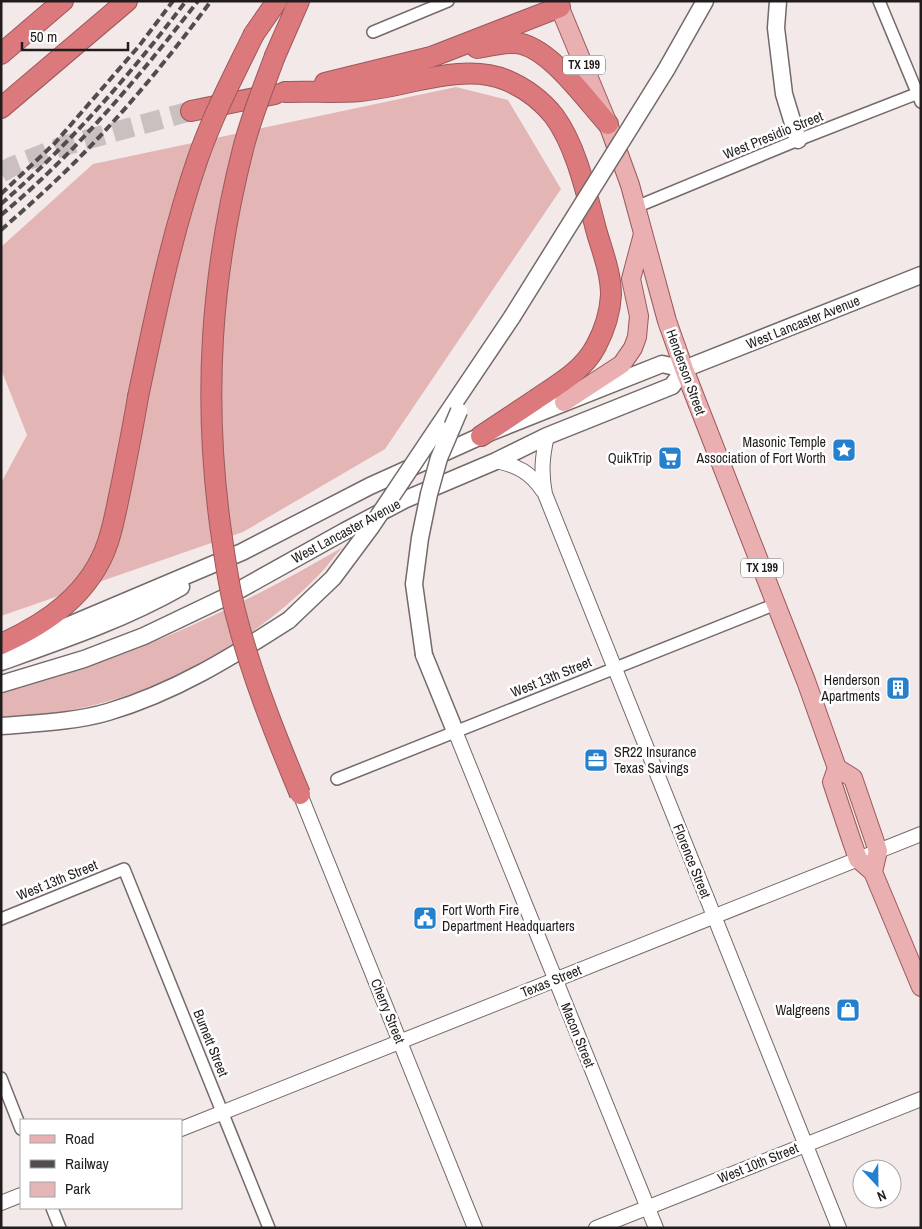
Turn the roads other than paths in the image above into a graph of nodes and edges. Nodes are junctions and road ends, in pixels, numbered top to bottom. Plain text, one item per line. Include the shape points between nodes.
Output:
1 (54, 1) edge
2 (63, 1) edge
3 (126, 1) edge
4 (277, 1) edge
5 (299, 1) edge
6 (448, 1) edge
7 (705, 1) edge
8 (778, 1) edge
9 (879, 1) edge
10 (563, 3) edge
11 (373, 32) dead end
12 (1, 54) edge
13 (431, 57) junction
14 (285, 92) junction
15 (920, 96) edge
16 (1, 108) edge
17 (191, 111) tunnel mouth
18 (608, 124) junction
19 (798, 140) junction
20 (636, 207) junction
21 (643, 234) junction
22 (921, 275) edge
23 (482, 362) junction
24 (684, 369) junction
25 (564, 402) junction
26 (481, 436) junction
27 (547, 436) junction
28 (496, 461) junction
29 (545, 494) junction
30 (242, 552) junction
31 (776, 604) junction
32 (1, 644) edge
33 (1, 650) edge
34 (1, 662) edge
35 (615, 667) junction
36 (1, 684) edge
37 (1, 726) edge
38 (455, 731) junction
39 (837, 768) junction
40 (337, 779) dead end
41 (300, 794) joint
42 (921, 834) edge
43 (878, 851) junction
44 (858, 859) junction
45 (124, 869) joint
46 (873, 872) junction
47 (714, 916) junction
48 (1, 919) edge
49 (556, 979) junction
50 (921, 987) edge
51 (400, 1041) junction
52 (1, 1078) edge
53 (921, 1099) edge
54 (222, 1112) junction
55 (20, 1126) edge
56 (182, 1129) edge
57 (806, 1144) junction
58 (20, 1195) edge
59 (1, 1203) edge
60 (648, 1207) junction
61 (52, 1209) edge
62 (60, 1228) edge
63 (269, 1228) edge
64 (475, 1228) edge
65 (596, 1228) edge
66 (656, 1228) edge
67 (839, 1228) edge

1 - 12 highway
2 - 12 highway
3 - 16 highway
4 - 32 highway, bridge via 254,34 211,125 186,194 164,273 113,525 101,560 77,595 61,610 40,625
5 - 41 highway, bridge via 275,56 243,148 226,230 212,334 210,403 217,503 235,610 262,700
6 - 11 street
7 - 23 main road, bridge via 666,70
8 - 19 main road via 776,28 784,94
9 - 15 street
10 - 13 highway
10 - 18 main road, Henderson Street / TX 199
13 - 14 highway
13 - 18 highway via 508,43 534,48 551,61
14 - 17 highway
14 - 26 highway via 361,90 446,76 482,75 506,80 528,92 560,127 579,172 607,269 611,294 606,321 596,348 578,369
15 - 19 street, West Presidio Street
18 - 20 main road, Henderson Street / TX 199
19 - 20 street, West Presidio Street
20 - 21 main road, Henderson Street / TX 199
21 - 24 main road, Henderson Street / TX 199
21 - 25 main road via 631,279 639,316 633,348 622,364
22 - 24 main road, West Lancaster Avenue
23 - 37 main road, bridge via 372,527 332,578 288,620 223,662 168,691 107,712
23 - 38 main road, bridge via 439,458 420,538 414,584 424,655
24 - 25 main road, West Lancaster Avenue via 662,364
24 - 27 main road, West Lancaster Avenue via 672,386
24 - 31 main road, Henderson Street / TX 199
25 - 26 main road, West Lancaster Avenue
26 - 30 main road, West Lancaster Avenue via 370,486
27 - 28 main road, West Lancaster Avenue
27 - 29 street, Florence Street via 542,466
28 - 29 street, Florence Street via 524,470
28 - 36 main road, West Lancaster Avenue via 404,500 232,594 144,636 84,659
29 - 35 street, Florence Street
30 - 33 main road, West Lancaster Avenue via 48,634
30 - 34 main road via 156,601 79,634
31 - 35 street, West 13th Street
31 - 39 main road, Henderson Street / TX 199
35 - 38 street, West 13th Street
35 - 47 street, Florence Street
38 - 40 street, West 13th Street
38 - 49 street, Macon Street
39 - 43 main road, Henderson Street / TX 199 via 853,778
39 - 44 main road, Henderson Street / TX 199 via 832,782
41 - 51 street, Cherry Street
42 - 43 street, Texas Street
43 - 44 street, Texas Street
43 - 46 main road
44 - 46 main road
44 - 47 street, Texas Street
45 - 48 street, West 13th Street
45 - 54 street, Burnett Street
46 - 50 main road
47 - 49 street, Texas Street
47 - 57 street, Florence Street
49 - 51 street, Texas Street
49 - 60 street, Macon Street
51 - 54 street, Texas Street
51 - 64 street, Cherry Street
52 - 55 street
53 - 57 street, West 10th Street
54 - 56 street, Texas Street
54 - 63 street, Burnett Street
57 - 60 street, West 10th Street
57 - 67 street, Florence Street
58 - 59 street
60 - 65 street, West 10th Street
60 - 66 street, Macon Street
61 - 62 street

